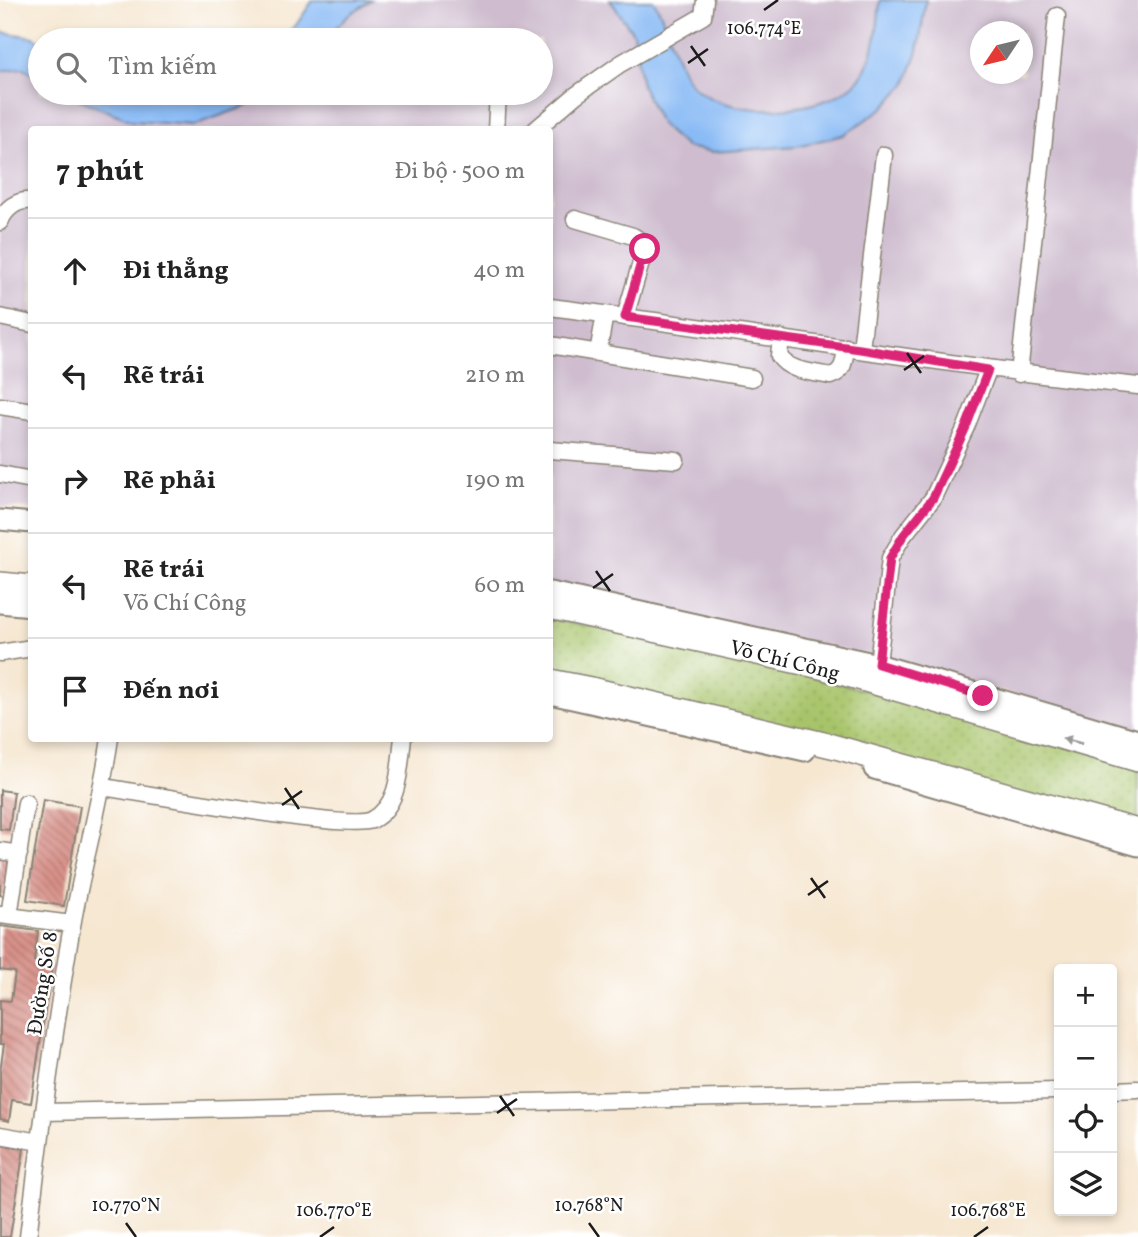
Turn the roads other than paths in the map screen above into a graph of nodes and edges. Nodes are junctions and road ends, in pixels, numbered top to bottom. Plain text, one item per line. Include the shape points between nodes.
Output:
1 (705, 0) edge
2 (1057, 16) dead end
3 (497, 105) edge
4 (496, 126) edge
5 (539, 126) edge
6 (884, 155) dead end
7 (28, 202) edge
8 (575, 219) dead end
9 (0, 222) edge
10 (553, 307) edge
11 (606, 314) junction
12 (0, 317) edge
13 (625, 317) junction
14 (28, 323) edge
15 (781, 338) junction
16 (553, 346) edge
17 (853, 348) junction
18 (598, 354) junction
19 (988, 370) junction
20 (1019, 374) junction
21 (752, 379) dead end
22 (1138, 386) edge
23 (0, 406) edge
24 (28, 410) edge
25 (553, 450) edge
26 (676, 460) dead end
27 (0, 474) edge
28 (28, 479) edge
29 (0, 520) edge
30 (28, 523) edge
31 (0, 570) edge
32 (28, 573) edge
33 (0, 584) edge
34 (28, 587) edge
35 (553, 593) edge
36 (0, 603) edge
37 (28, 606) edge
38 (553, 608) edge
39 (28, 649) edge
40 (0, 653) edge
41 (878, 664) junction
42 (553, 682) edge
43 (553, 695) edge
44 (1138, 740) edge
45 (109, 742) edge
46 (402, 742) edge
47 (1138, 760) edge
48 (103, 788) junction
49 (26, 803) dead end
50 (1138, 831) edge
51 (1138, 846) edge
52 (0, 851) edge
53 (19, 854) junction
54 (5, 915) edge
55 (72, 924) junction
56 (1138, 1089) edge
57 (1117, 1090) edge
58 (1054, 1091) edge
59 (44, 1112) junction
60 (0, 1135) edge
61 (40, 1142) junction
62 (27, 1237) edge

1 - 5 street via 703,16 620,64
2 - 20 street
3 - 4 street
6 - 17 street
7 - 9 street via 16,203
8 - 13 street via 641,241 645,249
10 - 11 street
11 - 13 street
11 - 18 street
12 - 14 street
13 - 15 street
15 - 17 street
15 - 17 street via 782,362 831,376 842,368
16 - 18 street
17 - 19 street
18 - 21 street
19 - 20 street
19 - 41 street via 933,498 890,558
20 - 22 street
23 - 24 street
25 - 26 street
27 - 28 street
29 - 30 main road
31 - 32 highway
33 - 34 highway
35 - 41 main road, Võ Chí Công
36 - 37 main road
47 -> 38 highway, Võ Chí Công via 821,667
39 - 40 street
41 - 44 main road, Võ Chí Công
42 - 50 highway via 832,746
43 - 51 main road via 830,756
45 - 48 street, Đường Số 8
46 - 48 street via 396,790 388,806 371,821 359,823
48 - 55 street, Đường Số 8
49 - 53 street
52 - 53 street
53 - 54 street
54 - 55 street
55 - 59 street, Đường Số 8
56 - 57 street
58 - 59 street
59 - 61 street, Đường Số 8
60 - 61 street
61 - 62 street, Đường Số 8

